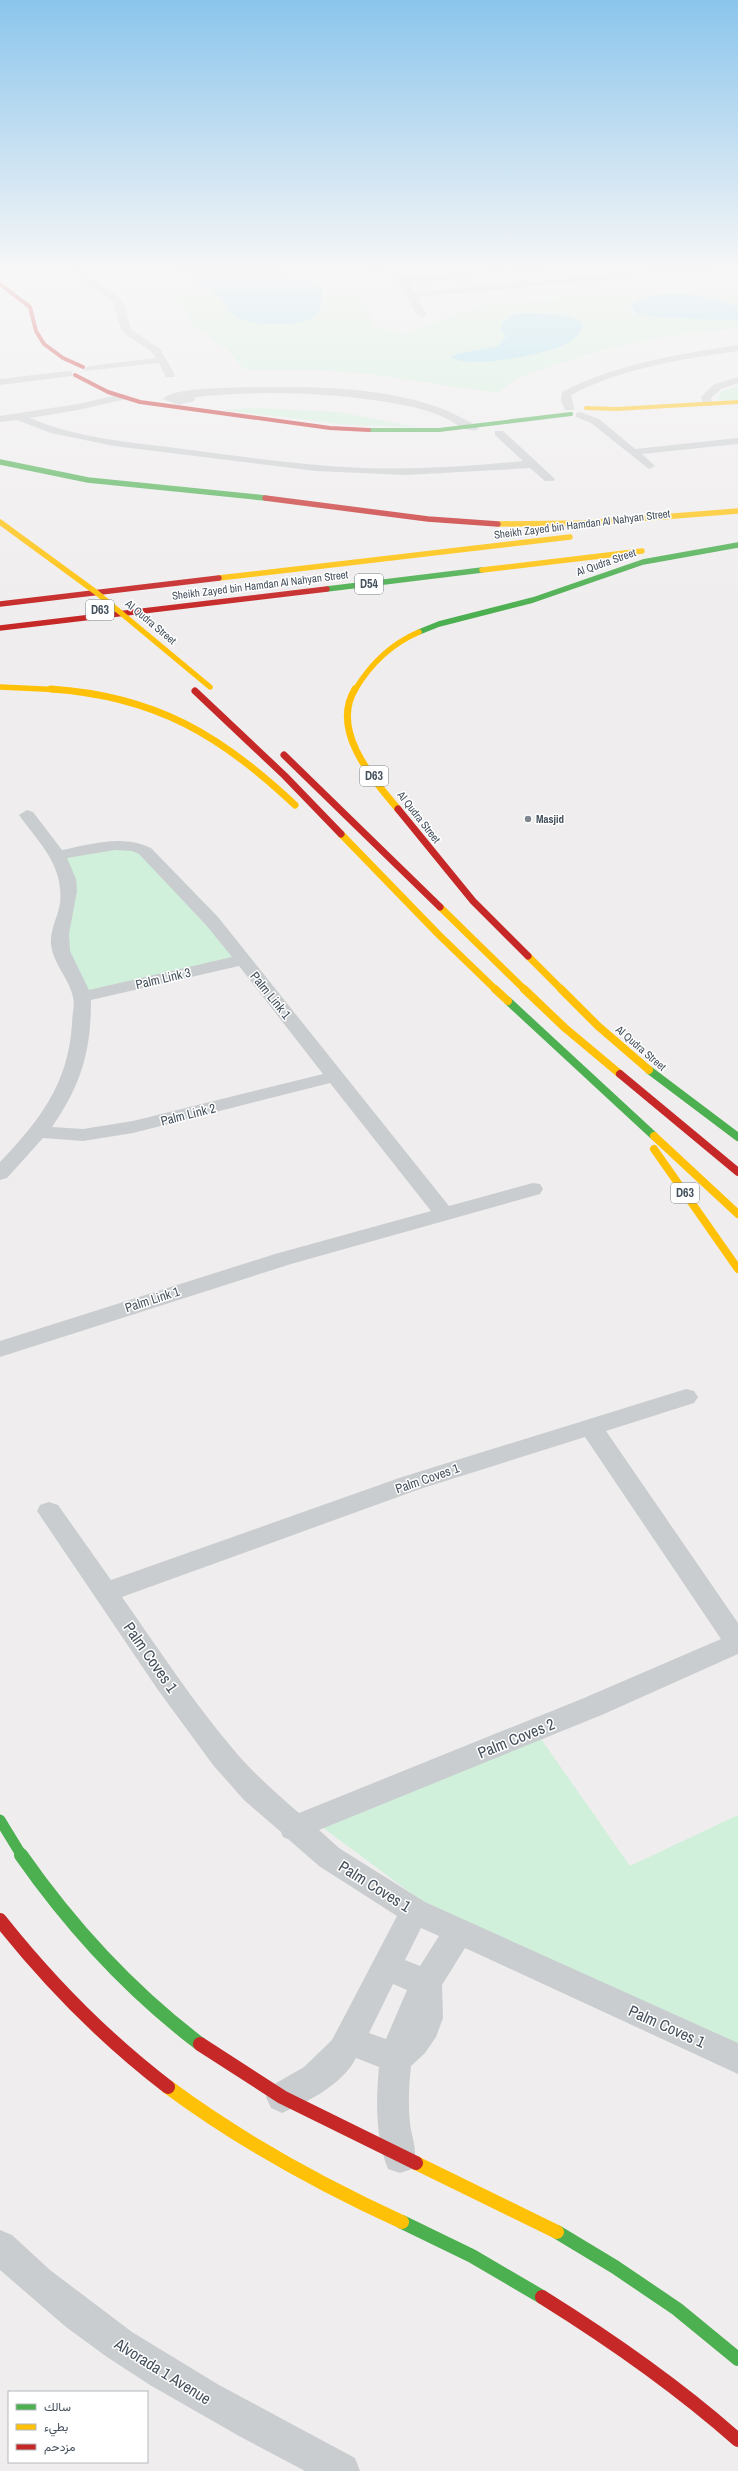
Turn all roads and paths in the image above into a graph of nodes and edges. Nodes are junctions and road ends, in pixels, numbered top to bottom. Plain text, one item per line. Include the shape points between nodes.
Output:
1 (101, 382) edge
2 (592, 382) edge
3 (732, 382) edge
4 (184, 395) dead end
5 (122, 397) junction
6 (738, 402) edge
7 (708, 404) junction
8 (580, 412) junction
9 (18, 416) junction
10 (0, 419) edge
11 (473, 428) junction
12 (499, 433) dead end
13 (738, 441) edge
14 (633, 452) junction
15 (0, 462) edge
16 (532, 464) junction
17 (649, 466) dead end
18 (549, 479) dead end
19 (738, 511) edge
20 (738, 517) edge
21 (0, 522) edge
22 (643, 528) dead end
23 (579, 536) dead end
24 (738, 540) edge
25 (738, 545) edge
26 (70, 587) dead end
27 (0, 604) edge
28 (115, 622) dead end
29 (0, 628) edge
30 (0, 687) edge
31 (192, 688) dead end
32 (212, 689) dead end
33 (278, 749) dead end
34 (302, 810) dead end
35 (27, 815) dead end
36 (319, 826) dead end
37 (59, 855) junction
38 (377, 869) junction
39 (243, 960) junction
40 (82, 997) junction
41 (336, 1076) junction
42 (677, 1095) junction
43 (632, 1116) junction
44 (38, 1132) junction
45 (738, 1137) edge
46 (738, 1148) edge
47 (738, 1172) edge
48 (0, 1174) edge
49 (533, 1189) dead end
50 (444, 1214) junction
51 (738, 1214) edge
52 (738, 1269) edge
53 (0, 1348) edge
54 (686, 1397) dead end
55 (590, 1426) junction
56 (49, 1511) dead end
57 (107, 1592) junction
58 (738, 1643) edge
59 (0, 1820) edge
60 (293, 1828) junction
61 (415, 1911) junction
62 (0, 1920) edge
63 (459, 1932) junction
64 (10, 1950) edge
65 (388, 1967) junction
66 (426, 1984) junction
67 (349, 2040) junction
68 (396, 2058) junction
69 (738, 2059) edge
70 (282, 2097) junction
71 (400, 2157) junction
72 (0, 2247) edge
73 (738, 2359) edge
74 (738, 2440) edge
75 (342, 2471) edge

1 - 5 main road
2 - 8 street via 566,394 566,400
3 - 7 street via 711,390 706,397
4 - 11 street via 262,389 347,394 422,406 456,418
5 - 9 street
5 - 11 main road via 163,407 330,428 402,431
6 - 7 main road
7 - 8 main road
8 - 11 main road
8 - 14 street
9 - 10 street
9 - 16 street via 50,429 98,440 298,466 430,471
12 - 16 street
13 - 14 street
14 - 17 street
15 - 19 main road via 38,471 100,480 456,522 519,525 600,524
16 - 18 street
20 - 22 main road, Sheikh Zayed bin Hamdan Al Nahyan Street
21 - 32 main road, Al Qudra Street / D63, bridge via 97,593
23 - 27 main road, Sheikh Zayed bin Hamdan Al Nahyan Street / D54
24 - 29 main road, Sheikh Zayed bin Hamdan Al Nahyan Street / D54
25 - 42 main road, Al Qudra Street / D63 via 655,559 619,569 544,597 427,628 397,642 381,654 360,680 348,704 347,725 357,752 390,800 445,868 473,901 540,970 598,1026
26 - 28 main road, Al Qudra Street / D63
30 - 34 main road via 90,691 127,699 162,711 230,748
31 - 38 main road, D63 via 286,776
33 - 47 main road via 350,816 565,1028
35 - 37 street
36 - 38 main road
37 - 39 street, Palm Link 1 via 116,845 141,848 212,921
37 - 40 street via 68,879 69,895 60,932 61,952
38 - 43 main road, D63 via 439,935
39 - 40 street, Palm Link 3
39 - 41 street, Palm Link 1
40 - 44 street via 82,1043 78,1061 61,1100
41 - 44 street, Palm Link 2 via 133,1127 83,1135
41 - 50 street, Palm Link 1
42 - 45 main road, Al Qudra Street / D63 via 697,1106
42 - 46 main road
43 - 51 main road, D63
43 - 52 main road, D63
44 - 48 street
49 - 50 street, Palm Link 1
50 - 53 street, Palm Link 1 via 254,1268
54 - 55 street, Palm Coves 1
55 - 57 street, Palm Coves 1 via 411,1483
55 - 58 street
56 - 57 street, Palm Coves 1
57 - 60 street, Palm Coves 1 via 167,1682 223,1757
58 - 60 street, Palm Coves 2 via 594,1706
59 - 70 main road via 34,1875 91,1947 137,1991 188,2034 244,2076
60 - 61 street, Palm Coves 1 via 329,1857
61 - 63 street, Palm Coves 1
61 - 65 street
62 - 64 main road
63 - 66 street
63 - 69 street, Palm Coves 1
64 - 74 main road via 143,2068 198,2110 259,2149 323,2185 464,2251 587,2324 685,2394
65 - 66 street
65 - 67 street
66 - 68 street via 430,2006 429,2018 422,2034 411,2048
67 - 68 street
67 - 70 street via 328,2069 306,2085
68 - 71 street via 391,2099 393,2128
70 - 71 main road
71 - 73 main road via 553,2230 615,2267 676,2309
72 - 75 street, Alvorada 1 Avenue via 70,2309 147,2364 228,2411

